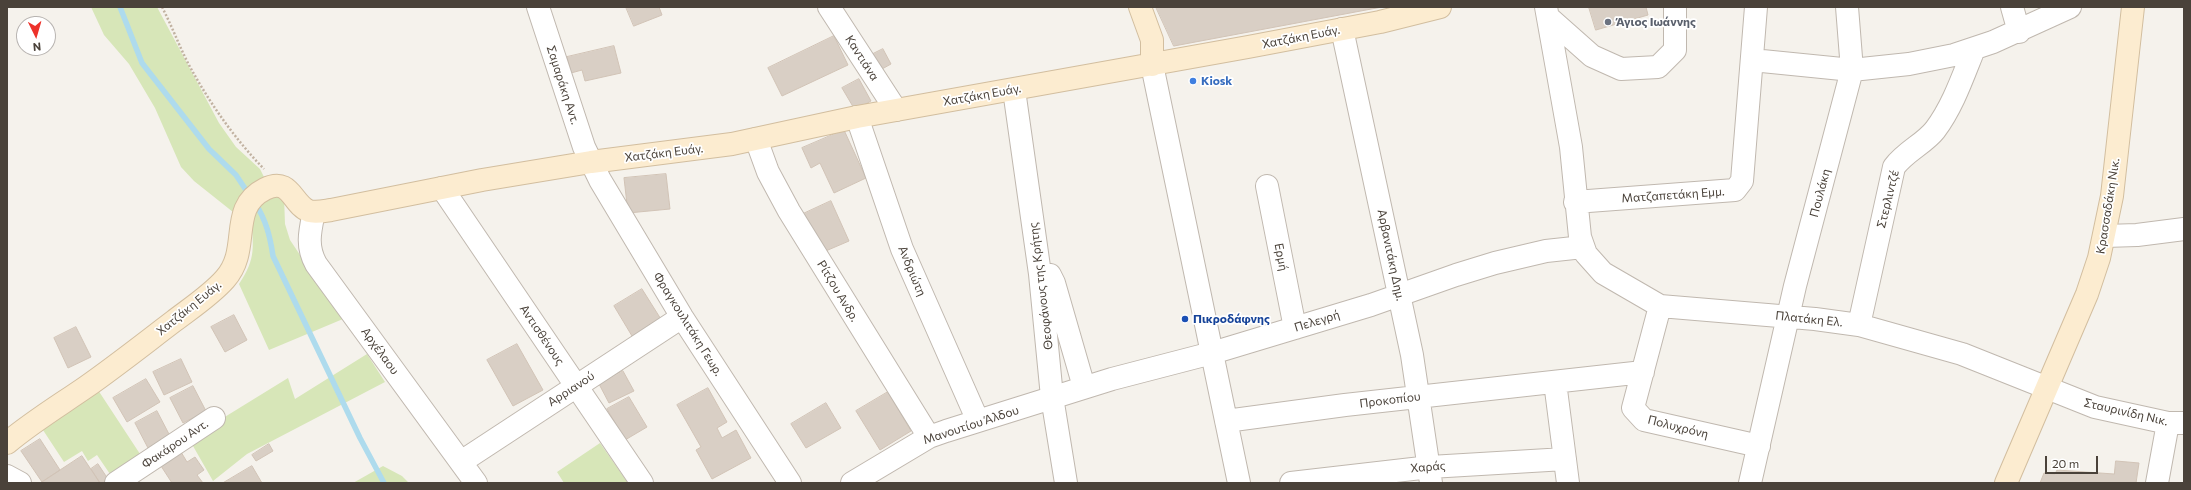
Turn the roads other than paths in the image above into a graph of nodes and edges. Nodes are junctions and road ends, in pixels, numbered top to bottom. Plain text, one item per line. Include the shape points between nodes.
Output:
1 (538, 7) edge
2 (829, 7) edge
3 (1140, 7) edge
4 (1440, 7) edge
5 (1675, 7) edge
6 (1756, 7) edge
7 (1847, 7) edge
8 (2012, 7) edge
9 (2070, 7) edge
10 (2133, 7) edge
11 (1547, 12) edge
12 (1342, 29) junction
13 (2019, 32) junction
14 (1974, 49) junction
15 (1752, 60) junction
16 (1152, 65) junction
17 (1852, 70) junction
18 (1014, 90) junction
19 (896, 110) junction
20 (857, 117) junction
21 (756, 139) junction
22 (591, 162) junction
23 (1267, 186) dead end
24 (442, 188) junction
25 (1575, 202) junction
26 (314, 212) junction
27 (2184, 229) edge
28 (2105, 236) junction
29 (1583, 247) junction
30 (1040, 274) junction
31 (1400, 295) junction
32 (1660, 306) junction
33 (1788, 316) junction
34 (682, 317) junction
35 (1858, 325) junction
36 (1295, 328) junction
37 (1212, 353) junction
38 (1643, 372) junction
39 (1555, 382) junction
40 (576, 385) junction
41 (2048, 387) junction
42 (1084, 388) junction
43 (1419, 396) junction
44 (1052, 397) junction
45 (214, 418) dead end
46 (978, 421) junction
47 (1226, 421) junction
48 (2176, 423) edge
49 (929, 437) junction
50 (7, 443) edge
51 (1759, 446) junction
52 (1565, 459) junction
53 (461, 462) junction
54 (1430, 475) edge
55 (7, 476) edge
56 (20, 483) edge
57 (116, 483) edge
58 (476, 483) edge
59 (642, 483) edge
60 (790, 483) edge
61 (852, 483) edge
62 (1066, 483) edge
63 (1239, 483) edge
64 (1291, 483) edge
65 (1568, 483) edge
66 (1750, 483) edge
67 (2006, 483) edge
68 (2157, 483) edge

1 - 22 street, Σαμαράκη Αντ.
2 - 19 street, Καντιάνα
3 - 16 street via 1152,40
4 - 12 street, Χατζάκη Ευάγ.
5 - 11 street via 1675,50 1658,67 1621,69 1592,56
6 - 15 street, Ματζαπετάκη Εμμ.
7 - 17 street, Πουλάκη
8 - 13 street
9 - 13 street
10 - 28 street, Κρασσαδάκη Νικ.
11 - 25 street via 1570,141
12 - 16 street, Χατζάκη Ευάγ.
12 - 31 street, Αρβανιτάκη Δημ.
13 - 14 street
14 - 17 street via 1921,62
14 - 35 street, Στερλιντζέ via 1954,96 1934,131 1903,156 1894,168
15 - 17 street
15 - 25 street, Ματζαπετάκη Εμμ. via 1742,181 1735,190
16 - 18 street, Χατζάκη Ευάγ.
16 - 37 street
17 - 33 street, Πουλάκη
18 - 19 street, Χατζάκη Ευάγ.
18 - 30 street, Θεοφάνους της Κρήτης
19 - 20 street, Χατζάκη Ευάγ.
20 - 21 street, Χατζάκη Ευάγ.
20 - 46 street, Ανδριώτη via 902,249
21 - 22 street, Χατζάκη Ευάγ. via 694,150
21 - 49 street, Ρίτζου Ανδρ. via 768,172 786,205
22 - 24 street, Χατζάκη Ευάγ.
22 - 34 street, Φραγκουλιτάκη Γεωρ.
23 - 36 street, Ερμή
24 - 26 street, Χατζάκη Ευάγ.
24 - 40 street, Αντισθένους
25 - 29 street
26 - 50 street, Χατζάκη Ευάγ. via 303,208 288,190 274,186 256,195 247,206 242,221 238,258 232,272 216,289 103,375
26 - 53 street, Αρχέλαου via 309,250 316,264
27 - 28 street
28 - 41 street, Κρασσαδάκη Νικ. via 2092,280
29 - 31 street, Πελεγρή via 1546,251 1516,258 1456,275
29 - 32 street, Πλατάκη Ελ. via 1603,273
30 - 42 street via 1050,275 1054,283
30 - 44 street, Θεοφάνους της Κρήτης
31 - 36 street, Πελεγρή
31 - 43 street, Αρβανιτάκη Δημ.
32 - 33 street, Πλατάκη Ελ.
32 - 38 street, Πολυχρόνη
33 - 35 street, Πλατάκη Ελ.
33 - 51 street, Πουλάκη
34 - 40 street, Αρριανού
34 - 60 street, Φραγκουλιτάκη Γεωρ.
35 - 41 street, Πλατάκη Ελ. via 1962,354
36 - 37 street, Πελεγρή
37 - 42 street, Πελεγρή
37 - 47 street
38 - 39 street, Προκοπίου
38 - 51 street, Πολυχρόνη via 1633,408 1644,420
39 - 43 street, Προκοπίου
39 - 52 street
40 - 53 street, Αρριανού
40 - 59 street, Αντισθένους
41 - 48 street, Σταυρινίδη Νικ. via 2095,407
41 - 67 street, Κρασσαδάκη Νικ.
42 - 44 street, Πελεγρή
43 - 47 street, Προκοπίου
43 - 54 street, Αρβανιτάκη Δημ.
44 - 46 street, Μανουτίου Άλδου
44 - 62 street, Θεοφάνους της Κρήτης
45 - 57 street, Φακάρου Αντ.
46 - 49 street, Μανουτίου Άλδου
47 - 63 street
48 - 68 street
49 - 61 street, Μανουτίου Άλδου
51 - 66 street, Πουλάκη
52 - 54 street, Χαράς
52 - 65 street
53 - 58 street, Αρχέλαου
54 - 64 street, Χαράς
55 - 56 street

